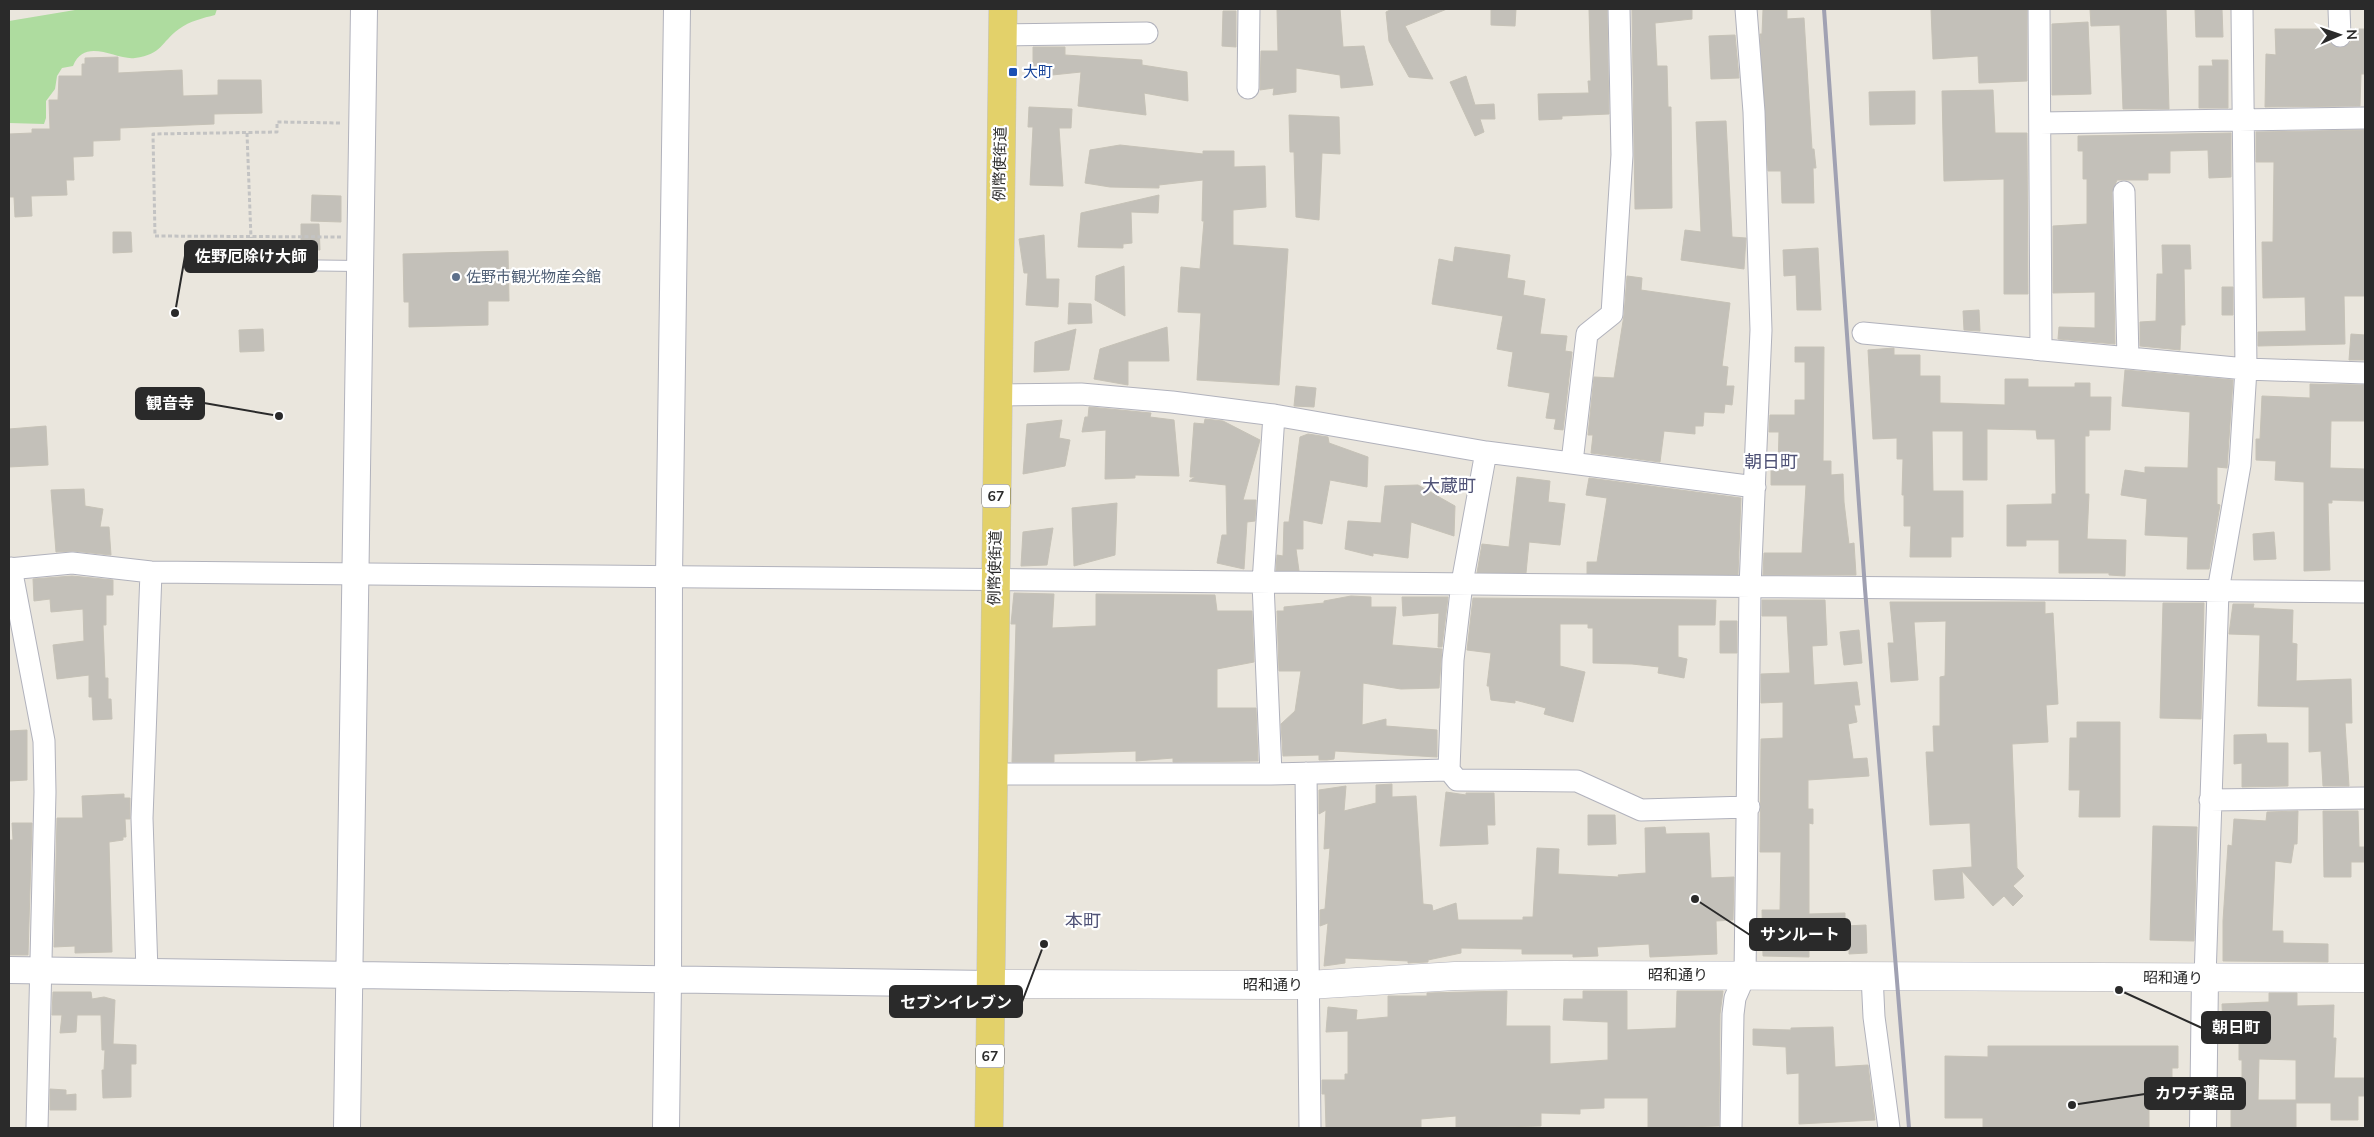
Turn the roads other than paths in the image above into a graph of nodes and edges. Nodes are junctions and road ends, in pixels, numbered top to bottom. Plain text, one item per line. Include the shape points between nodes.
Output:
1 (364, 9) edge
2 (677, 9) edge
3 (1250, 9) edge
4 (1619, 9) edge
5 (1746, 9) edge
6 (2039, 9) edge
7 (2242, 9) edge
8 (2339, 9) edge
9 (1002, 22) edge
10 (1147, 33) dead end
11 (2340, 36) dead end
12 (1248, 88) dead end
13 (2242, 118) junction
14 (2365, 118) edge
15 (2040, 123) junction
16 (2124, 192) dead end
17 (281, 265) dead end
18 (358, 266) junction
19 (1863, 334) dead end
20 (2041, 350) junction
21 (2128, 358) junction
22 (2246, 369) junction
23 (2365, 373) edge
24 (997, 395) junction
25 (1274, 415) junction
26 (1486, 452) junction
27 (1572, 462) junction
28 (1755, 488) junction
29 (10, 569) edge
30 (151, 572) junction
31 (354, 574) junction
32 (669, 576) junction
33 (995, 582) junction
34 (1263, 583) junction
35 (1462, 583) junction
36 (1750, 587) junction
37 (2218, 591) junction
38 (2365, 592) edge
39 (1448, 770) junction
40 (1306, 773) junction
41 (992, 774) junction
42 (1271, 774) junction
43 (2365, 798) edge
44 (2210, 800) junction
45 (1748, 807) junction
46 (9, 970) edge
47 (39, 970) junction
48 (147, 972) junction
49 (348, 975) junction
50 (1745, 975) junction
51 (1872, 975) junction
52 (2205, 978) junction
53 (2365, 978) edge
54 (668, 980) junction
55 (990, 984) junction
56 (1308, 985) junction
57 (37, 1128) edge
58 (347, 1128) edge
59 (666, 1128) edge
60 (989, 1128) edge
61 (1310, 1128) edge
62 (1731, 1128) edge
63 (1889, 1128) edge
64 (2203, 1128) edge

1 - 18 street
2 - 32 street
3 - 12 street
4 - 27 street via 1622,154 1612,314 1587,334
5 - 28 street via 1754,112 1761,330
6 - 15 street
7 - 13 street
8 - 11 street
9 - 10 street
9 - 24 main road, 例幣使街道 / 67
13 - 14 street
13 - 15 street
13 - 22 street
15 - 20 street
16 - 21 street
17 - 18 lane
18 - 31 street
19 - 20 street
20 - 21 street
21 - 22 street
22 - 23 street
22 - 37 street via 2240,465
24 - 25 street via 1081,394
24 - 33 main road, 例幣使街道 / 67
25 - 26 street
25 - 34 street
26 - 27 street
26 - 35 street
27 - 28 street
28 - 36 street
29 - 30 street via 72,563
29 - 47 street via 44,741
30 - 31 street
30 - 48 street via 142,818
31 - 32 street
31 - 49 street
32 - 33 street
32 - 54 street
33 - 34 street
33 - 41 main road, 例幣使街道 / 67
34 - 35 street
34 - 42 street
35 - 36 street
35 - 39 street via 1453,660
36 - 37 street
36 - 45 street
37 - 38 street
37 - 44 street
39 - 40 street
39 - 45 street via 1457,780 1577,782 1641,810
40 - 42 street
40 - 56 street
41 - 42 street
41 - 55 main road, 例幣使街道 / 67
43 - 44 street
44 - 52 street
45 - 50 street
46 - 47 street
47 - 48 street
47 - 57 street
48 - 49 street
49 - 54 street
49 - 58 street
50 - 51 main road, 昭和通り
50 - 56 main road, 昭和通り via 1455,976
50 - 62 street via 1735,998 1733,1014
51 - 52 main road, 昭和通り
51 - 63 street via 1874,1017
52 - 53 main road, 昭和通り
52 - 64 street
54 - 55 street
54 - 59 street
55 - 56 main road, 昭和通り
55 - 60 main road, 例幣使街道 / 67
56 - 61 street

